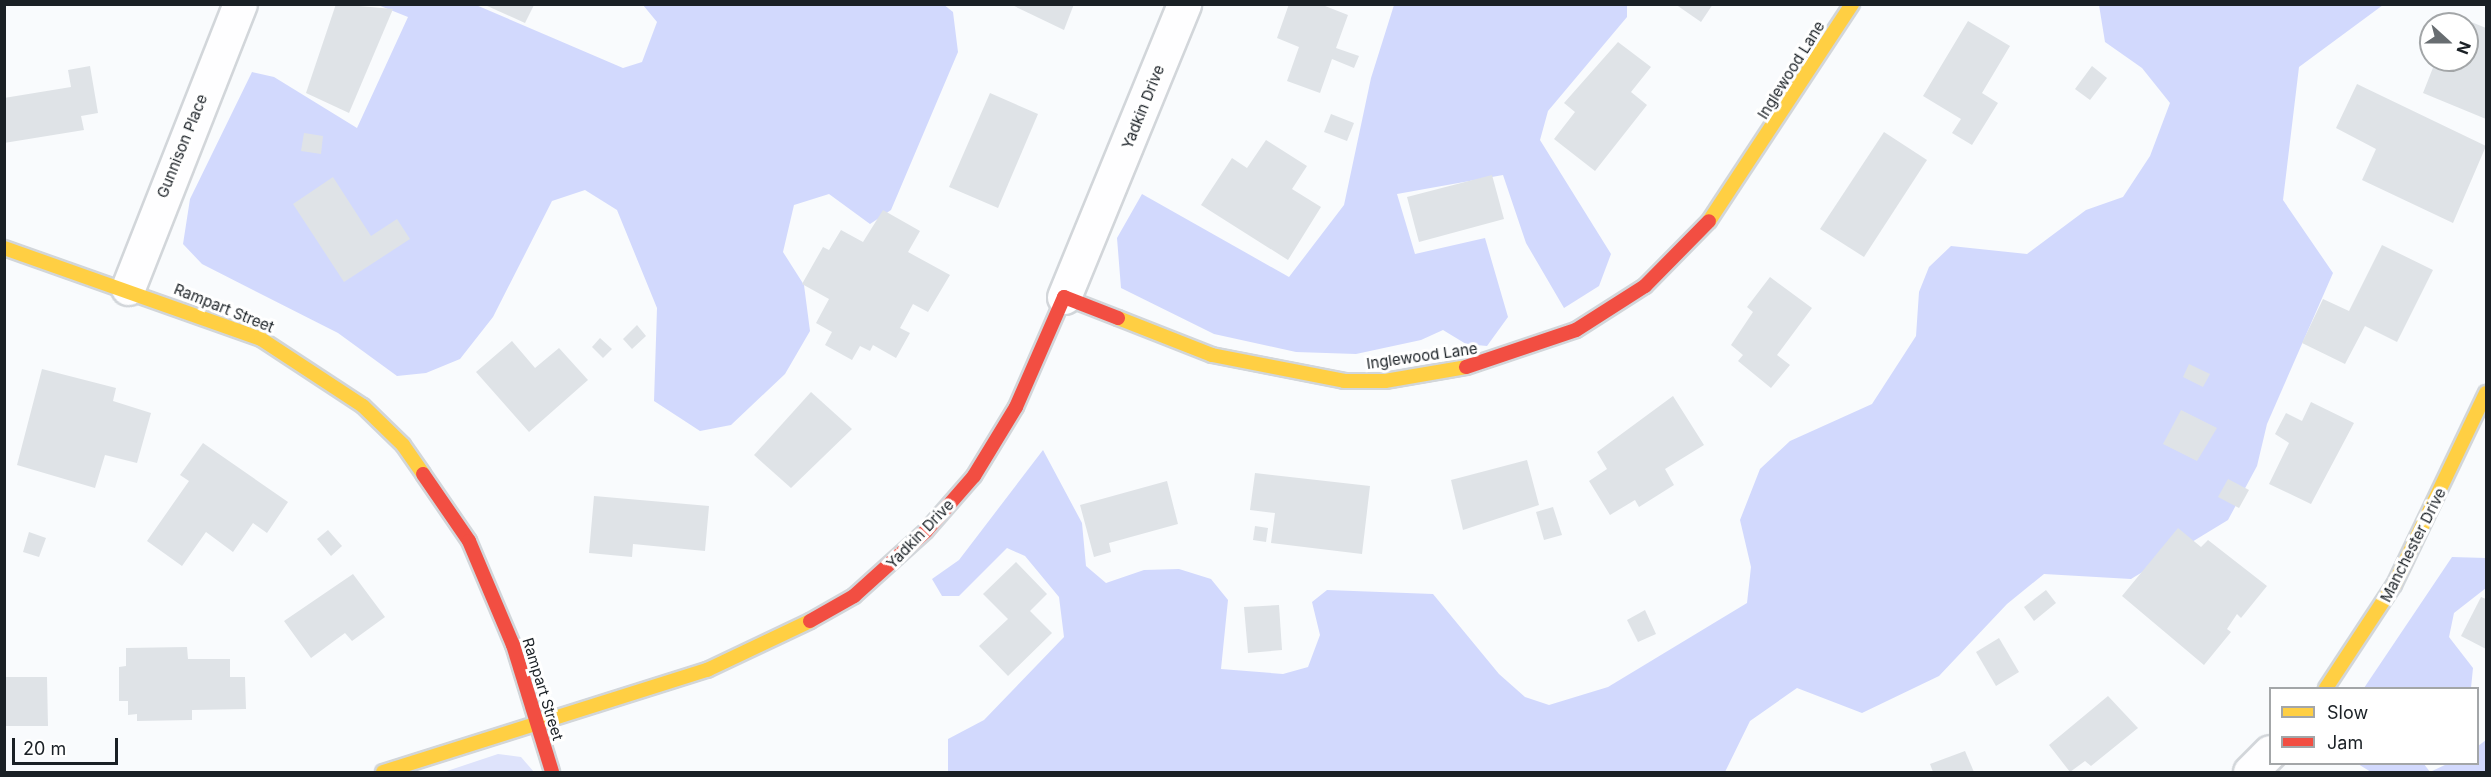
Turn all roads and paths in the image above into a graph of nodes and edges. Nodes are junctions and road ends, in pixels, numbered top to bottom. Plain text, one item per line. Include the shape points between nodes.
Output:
1 (240, 4) edge
2 (1184, 4) edge
3 (1852, 4) edge
4 (4, 248) edge
5 (128, 288) junction
6 (1064, 297) junction
7 (2487, 393) edge
8 (2327, 687) edge
9 (537, 726) junction
10 (2269, 754) edge
11 (383, 772) edge
12 (552, 772) edge
13 (2250, 772) edge

1 - 5 street, Gunnison Place
2 - 6 street, Yadkin Drive
3 - 6 street, Inglewood Lane via 1751,165 1692,244 1616,306 1534,348 1436,374 1344,381 1212,355
4 - 5 street, Rampart Street
5 - 9 street, Rampart Street via 261,339 325,377 403,446 470,541 513,645
6 - 9 street, Yadkin Drive via 1016,407 974,476 926,531 854,596 769,645 707,670
7 - 8 street, Manchester Drive via 2394,585
9 - 11 street, Yadkin Drive
9 - 12 street, Rampart Street
10 - 13 street

